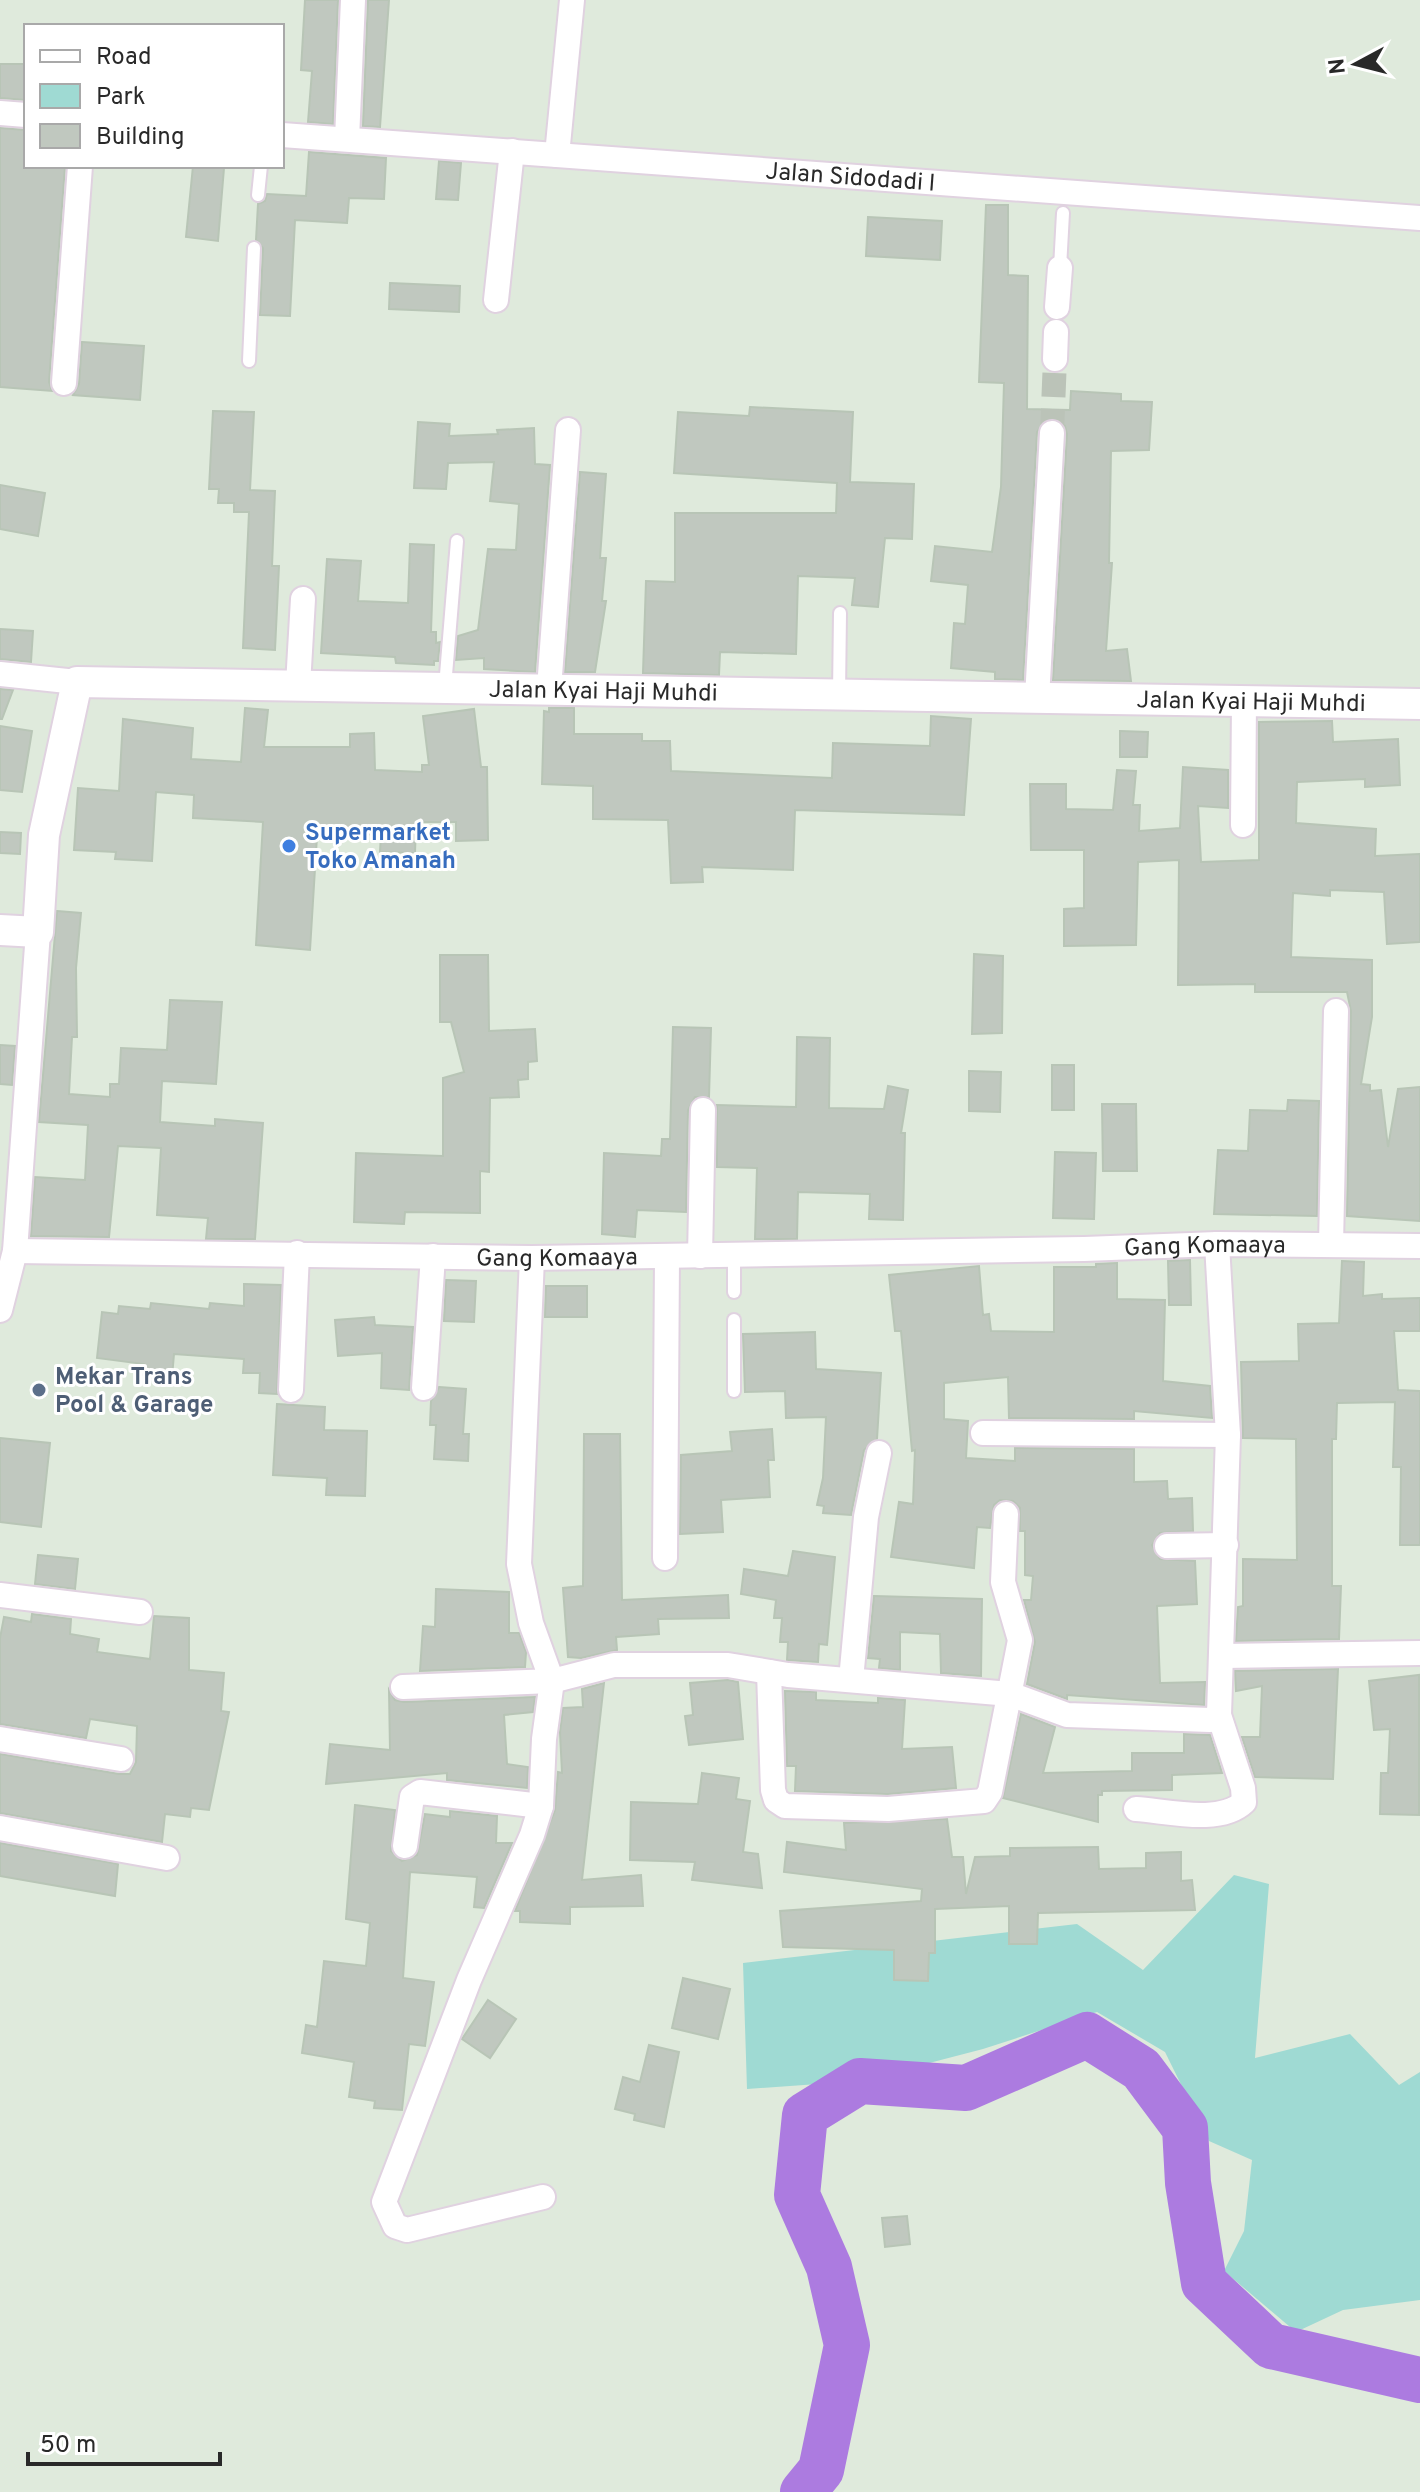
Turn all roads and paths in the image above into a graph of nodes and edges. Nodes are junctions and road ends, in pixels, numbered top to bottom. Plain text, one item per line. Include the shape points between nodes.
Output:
1 (353, 0) edge
2 (572, 0) edge
3 (0, 113) edge
4 (24, 115) edge
5 (284, 135) edge
6 (347, 139) junction
7 (512, 151) junction
8 (557, 155) junction
9 (80, 168) edge
10 (261, 168) edge
11 (258, 195) dead end
12 (1063, 213) dead end
13 (1420, 218) edge
14 (254, 248) dead end
15 (1060, 268) joint
16 (496, 300) dead end
17 (1055, 359) tunnel mouth
18 (249, 361) dead end
19 (64, 383) dead end
20 (568, 430) dead end
21 (1052, 433) tunnel mouth
22 (457, 541) dead end
23 (303, 599) dead end
24 (840, 613) dead end
25 (0, 674) edge
26 (77, 682) junction
27 (298, 685) junction
28 (445, 687) junction
29 (549, 689) junction
30 (839, 694) junction
31 (1037, 698) junction
32 (1244, 701) junction
33 (1420, 704) edge
34 (1243, 825) dead end
35 (0, 930) edge
36 (38, 932) junction
37 (1336, 1011) dead end
38 (12, 1109) edge
39 (703, 1110) dead end
40 (1217, 1244) junction
41 (1331, 1245) junction
42 (1420, 1246) edge
43 (15, 1251) junction
44 (297, 1253) junction
45 (433, 1256) junction
46 (700, 1256) junction
47 (734, 1256) junction
48 (667, 1257) junction
49 (532, 1258) junction
50 (734, 1292) dead end
51 (0, 1310) edge
52 (734, 1320) dead end
53 (424, 1388) dead end
54 (291, 1390) dead end
55 (734, 1391) dead end
56 (983, 1433) dead end
57 (1228, 1435) junction
58 (879, 1453) dead end
59 (1006, 1514) dead end
60 (1226, 1545) junction
61 (1167, 1546) dead end
62 (665, 1558) dead end
63 (0, 1595) edge
64 (140, 1612) dead end
65 (1420, 1653) edge
66 (1223, 1656) junction
67 (769, 1672) junction
68 (851, 1680) junction
69 (552, 1681) junction
70 (403, 1687) dead end
71 (1010, 1694) junction
72 (1219, 1715) junction
73 (0, 1739) edge
74 (121, 1759) dead end
75 (541, 1806) junction
76 (1136, 1809) dead end
77 (0, 1828) edge
78 (405, 1846) dead end
79 (167, 1858) dead end
80 (543, 2197) dead end

1 - 6 street
2 - 8 street
3 - 4 street
5 - 6 street, Jalan Sidodadi I
6 - 7 street, Jalan Sidodadi I
7 - 8 street, Jalan Sidodadi I
7 - 16 street
8 - 13 street, Jalan Sidodadi I
9 - 19 street
10 - 11 lane
12 - 15 lane
14 - 18 lane
15 - 17 street
20 - 29 street
21 - 31 street
22 - 28 lane
23 - 27 street
24 - 30 lane
25 - 26 street
26 - 27 street, Jalan Kyai Haji Muhdi
26 - 36 street via 44,835
27 - 28 street, Jalan Kyai Haji Muhdi
28 - 29 street, Jalan Kyai Haji Muhdi
29 - 30 street, Jalan Kyai Haji Muhdi
30 - 31 street, Jalan Kyai Haji Muhdi
31 - 32 street, Jalan Kyai Haji Muhdi
32 - 33 street, Jalan Kyai Haji Muhdi
32 - 34 street
35 - 36 street
36 - 38 street
37 - 41 street
38 - 43 street
39 - 46 street
40 - 41 street, Gang Komaaya
40 - 47 street, Gang Komaaya
40 - 57 street
41 - 42 street, Gang Komaaya
43 - 44 street, Gang Komaaya
43 - 51 street
44 - 45 street, Gang Komaaya
44 - 54 street
45 - 49 street, Gang Komaaya
45 - 53 street
46 - 47 street, Gang Komaaya
46 - 48 street, Gang Komaaya
47 - 50 lane
48 - 49 street, Gang Komaaya
48 - 62 street
49 - 69 street via 519,1564 531,1623
52 - 55 lane
56 - 57 street
57 - 60 street
58 - 68 street via 866,1517
59 - 71 street via 1003,1582 1020,1640
60 - 61 street
60 - 66 street
63 - 64 street
65 - 66 street
66 - 72 street
67 - 68 street
67 - 69 street via 728,1665 614,1665
67 - 71 street via 773,1790 785,1806 888,1809 984,1801
68 - 71 street
69 - 70 street
69 - 75 street
71 - 72 street via 1067,1715 1210,1720
72 - 76 street via 1244,1802 1219,1814
73 - 74 street
75 - 78 street via 420,1792 412,1797
75 - 80 street via 384,2202 395,2226 407,2230
77 - 79 street

